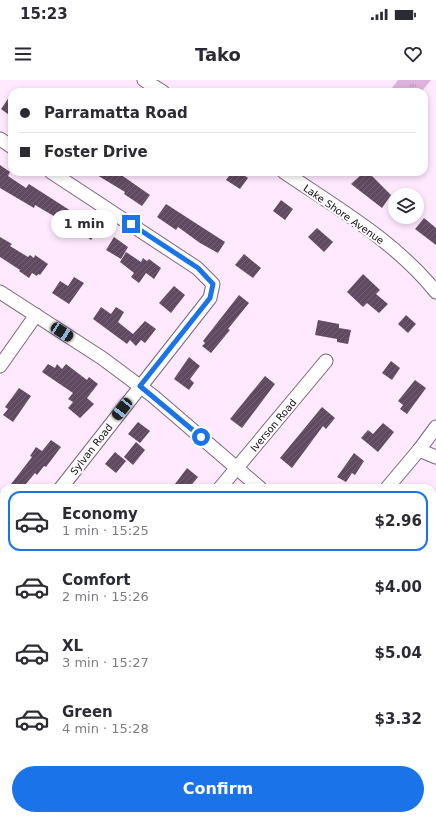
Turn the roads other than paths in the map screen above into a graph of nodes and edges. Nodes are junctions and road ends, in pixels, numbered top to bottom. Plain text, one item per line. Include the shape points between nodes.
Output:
1 (144, 80) edge
2 (157, 88) edge
3 (57, 176) edge
4 (290, 176) edge
5 (0, 292) edge
6 (436, 292) edge
7 (36, 315) junction
8 (326, 361) dead end
9 (0, 366) edge
10 (140, 386) junction
11 (436, 427) edge
12 (419, 450) junction
13 (436, 457) edge
14 (237, 468) junction
15 (64, 484) edge
16 (223, 484) edge
17 (255, 484) edge
18 (390, 484) edge

1 - 2 street
3 - 10 street, Sylvan Road via 198,268 213,284 210,298
4 - 6 street, Lake Shore Avenue via 380,237
5 - 7 street
7 - 9 street
7 - 10 street
8 - 14 street, Iverson Road
10 - 14 street
10 - 15 street, Sylvan Road
11 - 12 street
12 - 13 street
12 - 18 street
14 - 16 street, Iverson Road
14 - 17 street

